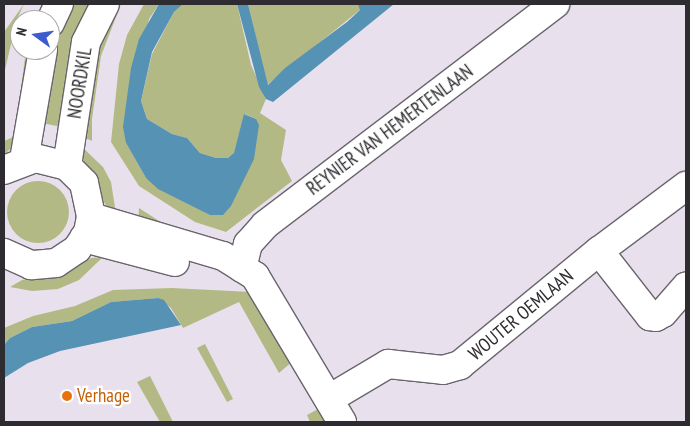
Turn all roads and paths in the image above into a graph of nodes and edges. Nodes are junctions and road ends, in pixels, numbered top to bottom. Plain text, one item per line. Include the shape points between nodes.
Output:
1 (105, 4) edge
2 (555, 4) edge
3 (40, 60) edge
4 (14, 165) edge
5 (67, 166) junction
6 (683, 194) edge
7 (88, 228) junction
8 (599, 251) junction
9 (8, 265) edge
10 (242, 268) junction
11 (686, 287) edge
12 (329, 399) junction
13 (342, 422) edge

1 - 5 street, NOORDKIL via 86,42
2 - 10 street, REYNIER VAN HEMERTENLAAN via 265,225 248,244
3 - 4 street
4 - 5 street via 46,158
5 - 7 street via 84,183
6 - 8 street, WOUTER OEMLAAN
7 - 9 street via 77,249 56,263
7 - 10 street via 223,274
8 - 11 street via 650,316 656,318 663,314
8 - 12 street, WOUTER OEMLAAN via 460,366 443,370 388,364
10 - 12 street via 255,276
12 - 13 street

